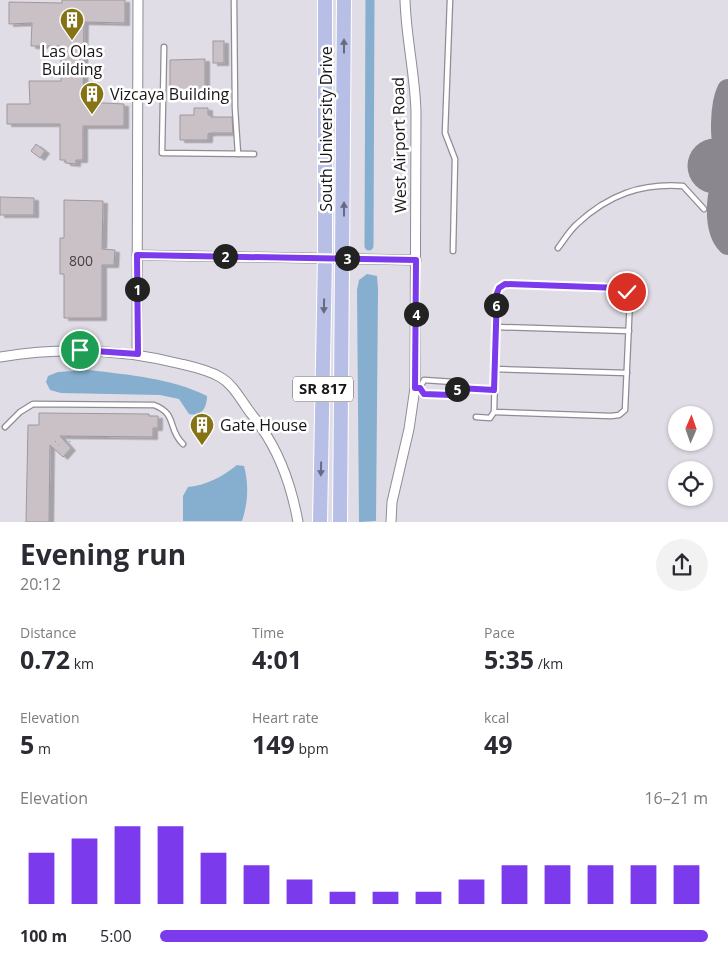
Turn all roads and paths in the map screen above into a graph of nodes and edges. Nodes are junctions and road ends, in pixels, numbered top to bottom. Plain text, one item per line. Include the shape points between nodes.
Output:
1 (138, 0) edge
2 (234, 0) edge
3 (326, 0) edge
4 (344, 0) edge
5 (406, 0) edge
6 (450, 0) edge
7 (164, 46) dead end
8 (238, 154) junction
9 (254, 154) dead end
10 (704, 209) dead end
11 (558, 248) dead end
12 (453, 250) dead end
13 (137, 255) junction
14 (325, 258) junction
15 (343, 258) junction
16 (416, 260) junction
17 (496, 327) junction
18 (629, 331) junction
19 (138, 354) junction
20 (0, 357) edge
21 (494, 369) junction
22 (627, 374) junction
23 (418, 388) junction
24 (458, 388) junction
25 (494, 390) junction
26 (494, 412) junction
27 (476, 417) dead end
28 (5, 427) dead end
29 (69, 436) dead end
30 (55, 440) dead end
31 (70, 443) dead end
32 (183, 444) dead end
33 (61, 447) dead end
34 (298, 522) edge
35 (320, 522) edge
36 (340, 522) edge
37 (391, 522) edge

1 - 13 street
2 - 8 lane
3 - 14 main road, South University Drive / SR 817
15 -> 4 main road, South University Drive / SR 817
5 - 16 street, West Airport Road via 415,82
6 - 12 lane via 445,134 455,159
7 - 8 lane via 162,153
8 - 9 lane
10 - 11 lane via 683,186 665,184 639,188 606,201 576,224
13 - 14 street
13 - 19 street
14 - 15 street
14 -> 35 main road, South University Drive / SR 817
15 - 16 street
15 - 36 main road, South University Drive / SR 817
16 - 23 street, West Airport Road
17 - 18 lane
17 - 18 lane via 497,293 505,284 620,288 630,298
17 - 21 lane
18 - 22 lane
19 - 20 street via 80,350
19 - 34 street via 222,378 270,443 285,474
21 - 22 lane
21 - 25 lane
22 - 26 lane via 625,410 619,414
23 - 24 lane via 424,394 451,395
23 - 24 lane via 424,380 454,382
23 - 37 street, West Airport Road via 392,502
24 - 25 lane
25 - 26 lane
26 - 27 lane via 490,418
28 - 32 lane via 33,404 154,405 164,408 169,414 176,436
29 - 31 path
30 - 33 path

